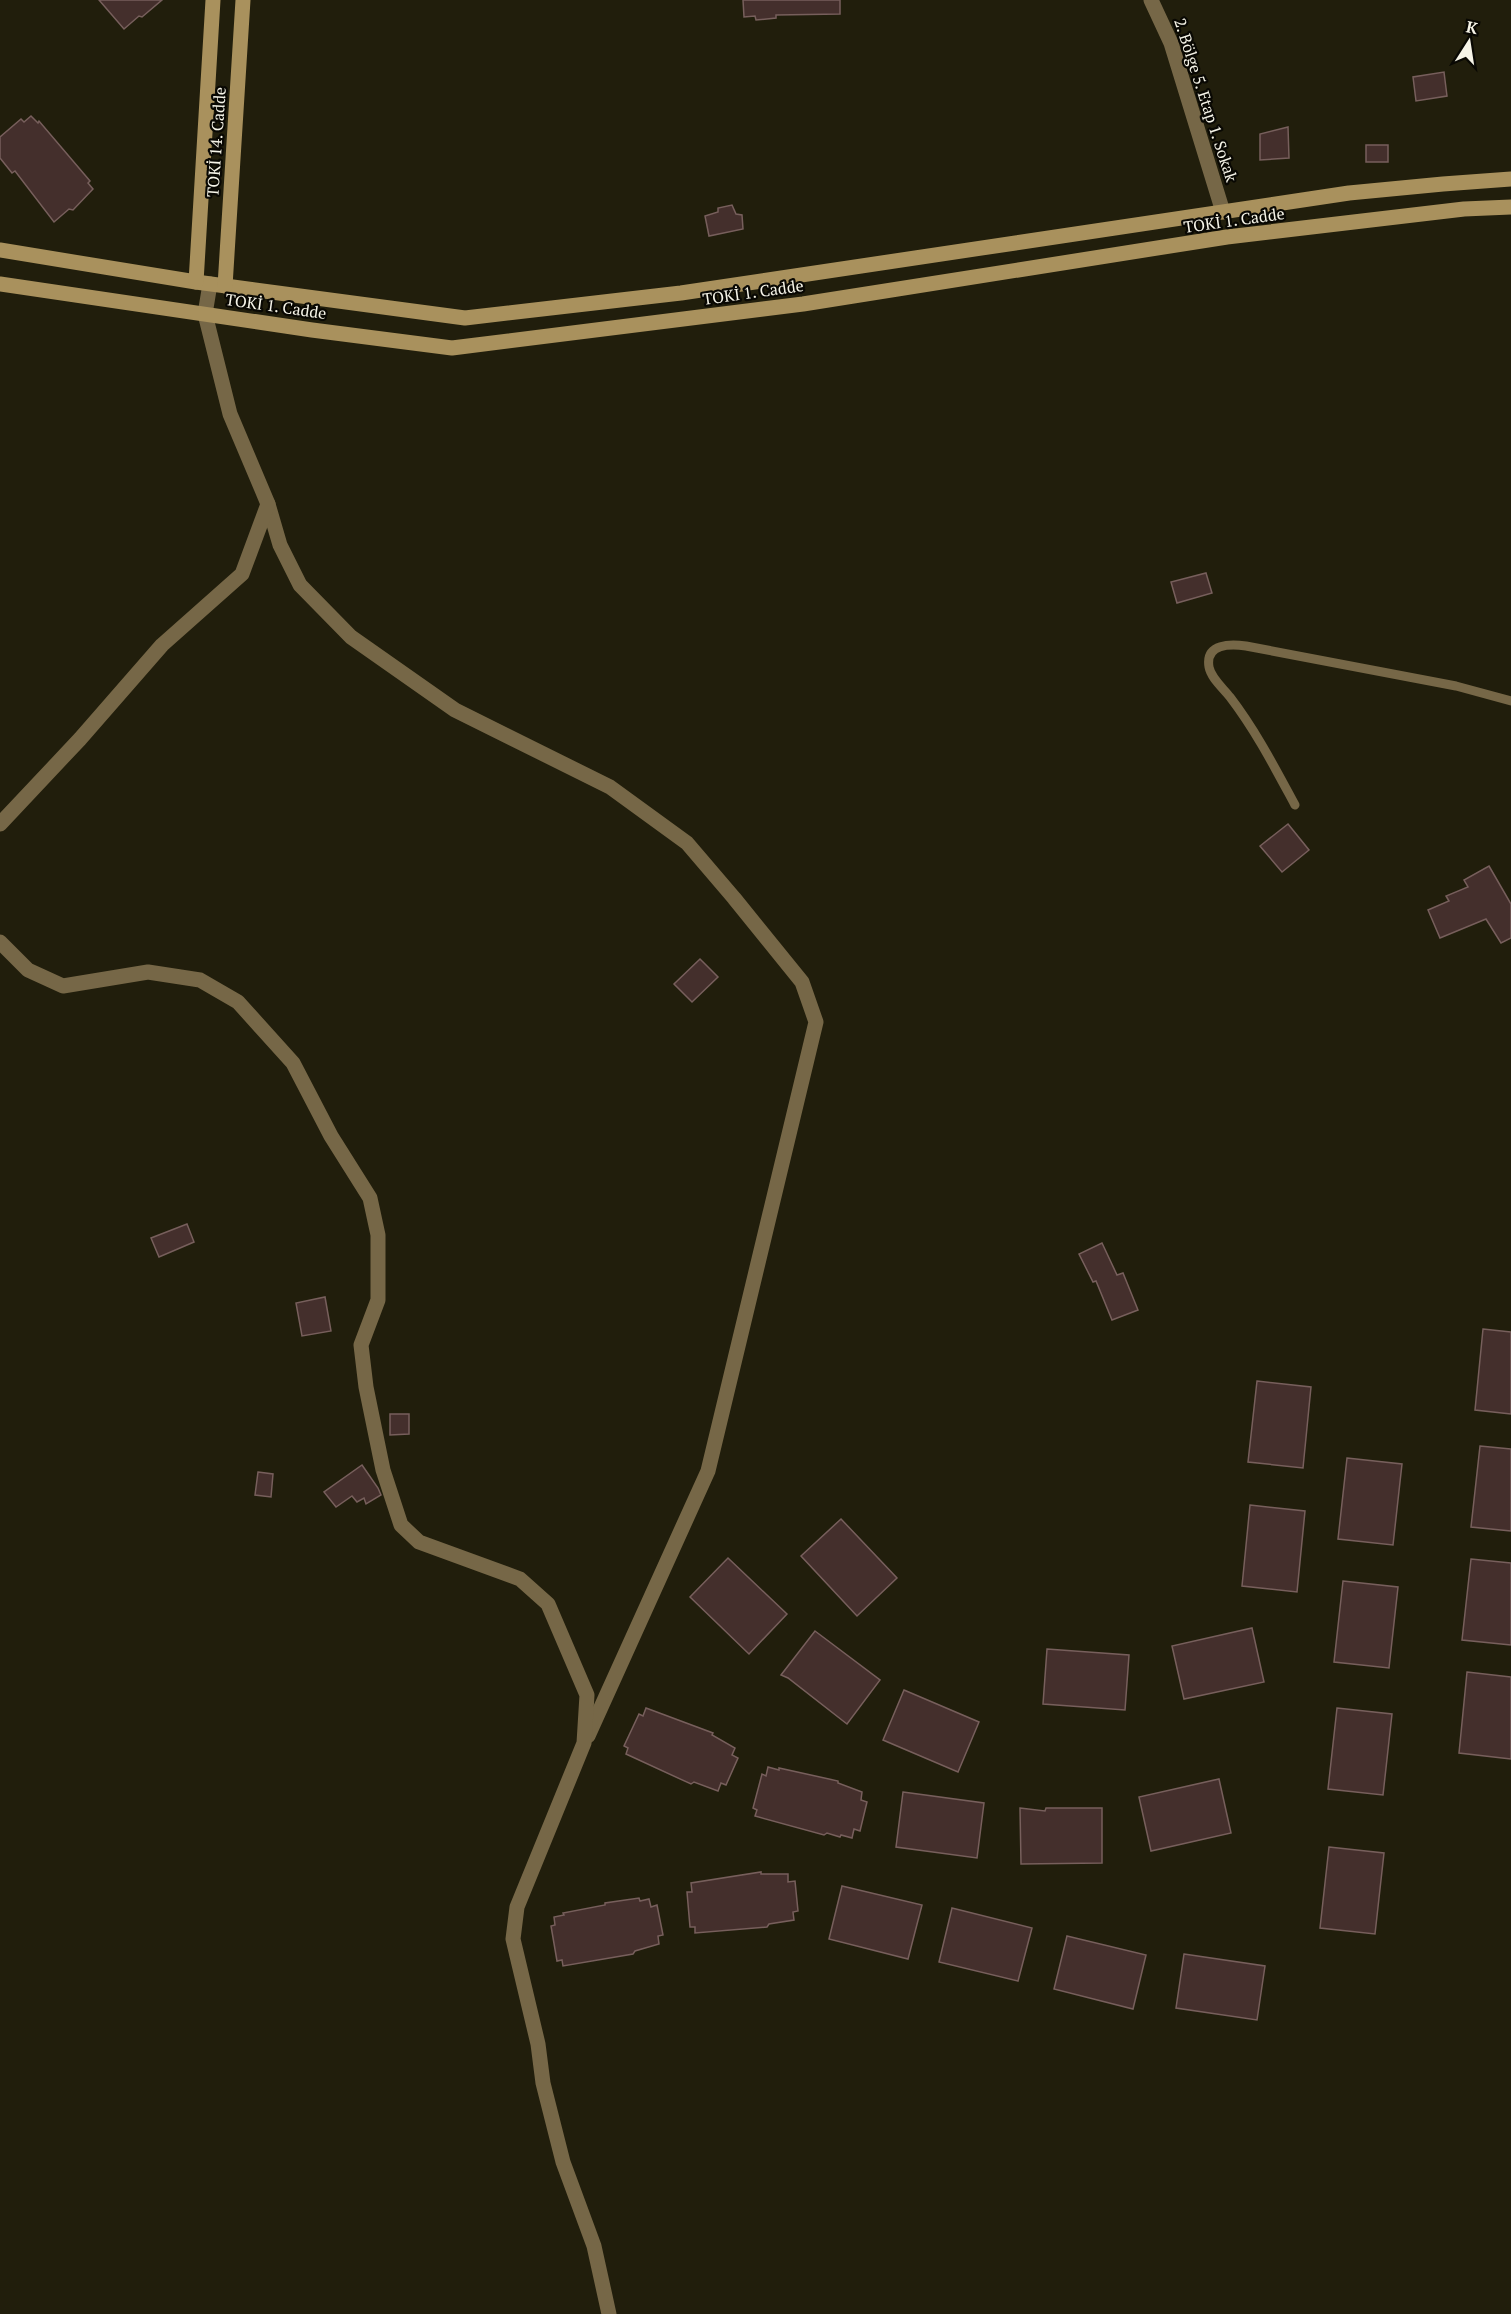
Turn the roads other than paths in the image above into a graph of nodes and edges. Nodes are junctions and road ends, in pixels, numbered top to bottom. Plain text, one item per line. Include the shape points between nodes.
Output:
1 (213, 0) edge
2 (243, 0) edge
3 (1151, 0) edge
4 (1511, 179) edge
5 (1511, 207) edge
6 (1224, 212) junction
7 (0, 250) edge
8 (0, 284) edge
9 (210, 284) junction
10 (205, 314) junction
11 (268, 504) junction
12 (1511, 701) edge
13 (1295, 805) dead end
14 (0, 824) edge
15 (0, 942) edge
16 (584, 1743) junction
17 (609, 2314) edge

1 - 9 main road, TOKİ 14. Cadde
2 - 9 main road, TOKİ 14. Cadde
3 - 6 street, 2. Bölge 5. Etap 1. Sokak via 1171,43
4 - 6 main road via 1349,193
5 - 10 main road, TOKİ 1. Cadde via 1227,237 804,304 452,348
6 - 9 main road via 681,293 465,318
7 - 9 main road
8 - 10 main road, TOKİ 1. Cadde
9 - 10 street
10 - 11 street via 230,414
11 - 14 street via 242,574 162,645
11 - 16 street via 280,545 300,585 351,637 455,710 610,787 687,843 802,982 816,1022 708,1471
12 - 13 lane via 1456,686 1246,646 1227,644 1217,648 1211,654 1212,675 1250,723
15 - 16 street via 28,970 63,986 147,972 200,980 238,1002 293,1063 331,1136 370,1198 378,1235 378,1300 361,1345 383,1470 401,1525 419,1542 520,1579 548,1604 587,1695
16 - 17 street via 517,1907 513,1940 563,2162 594,2246

